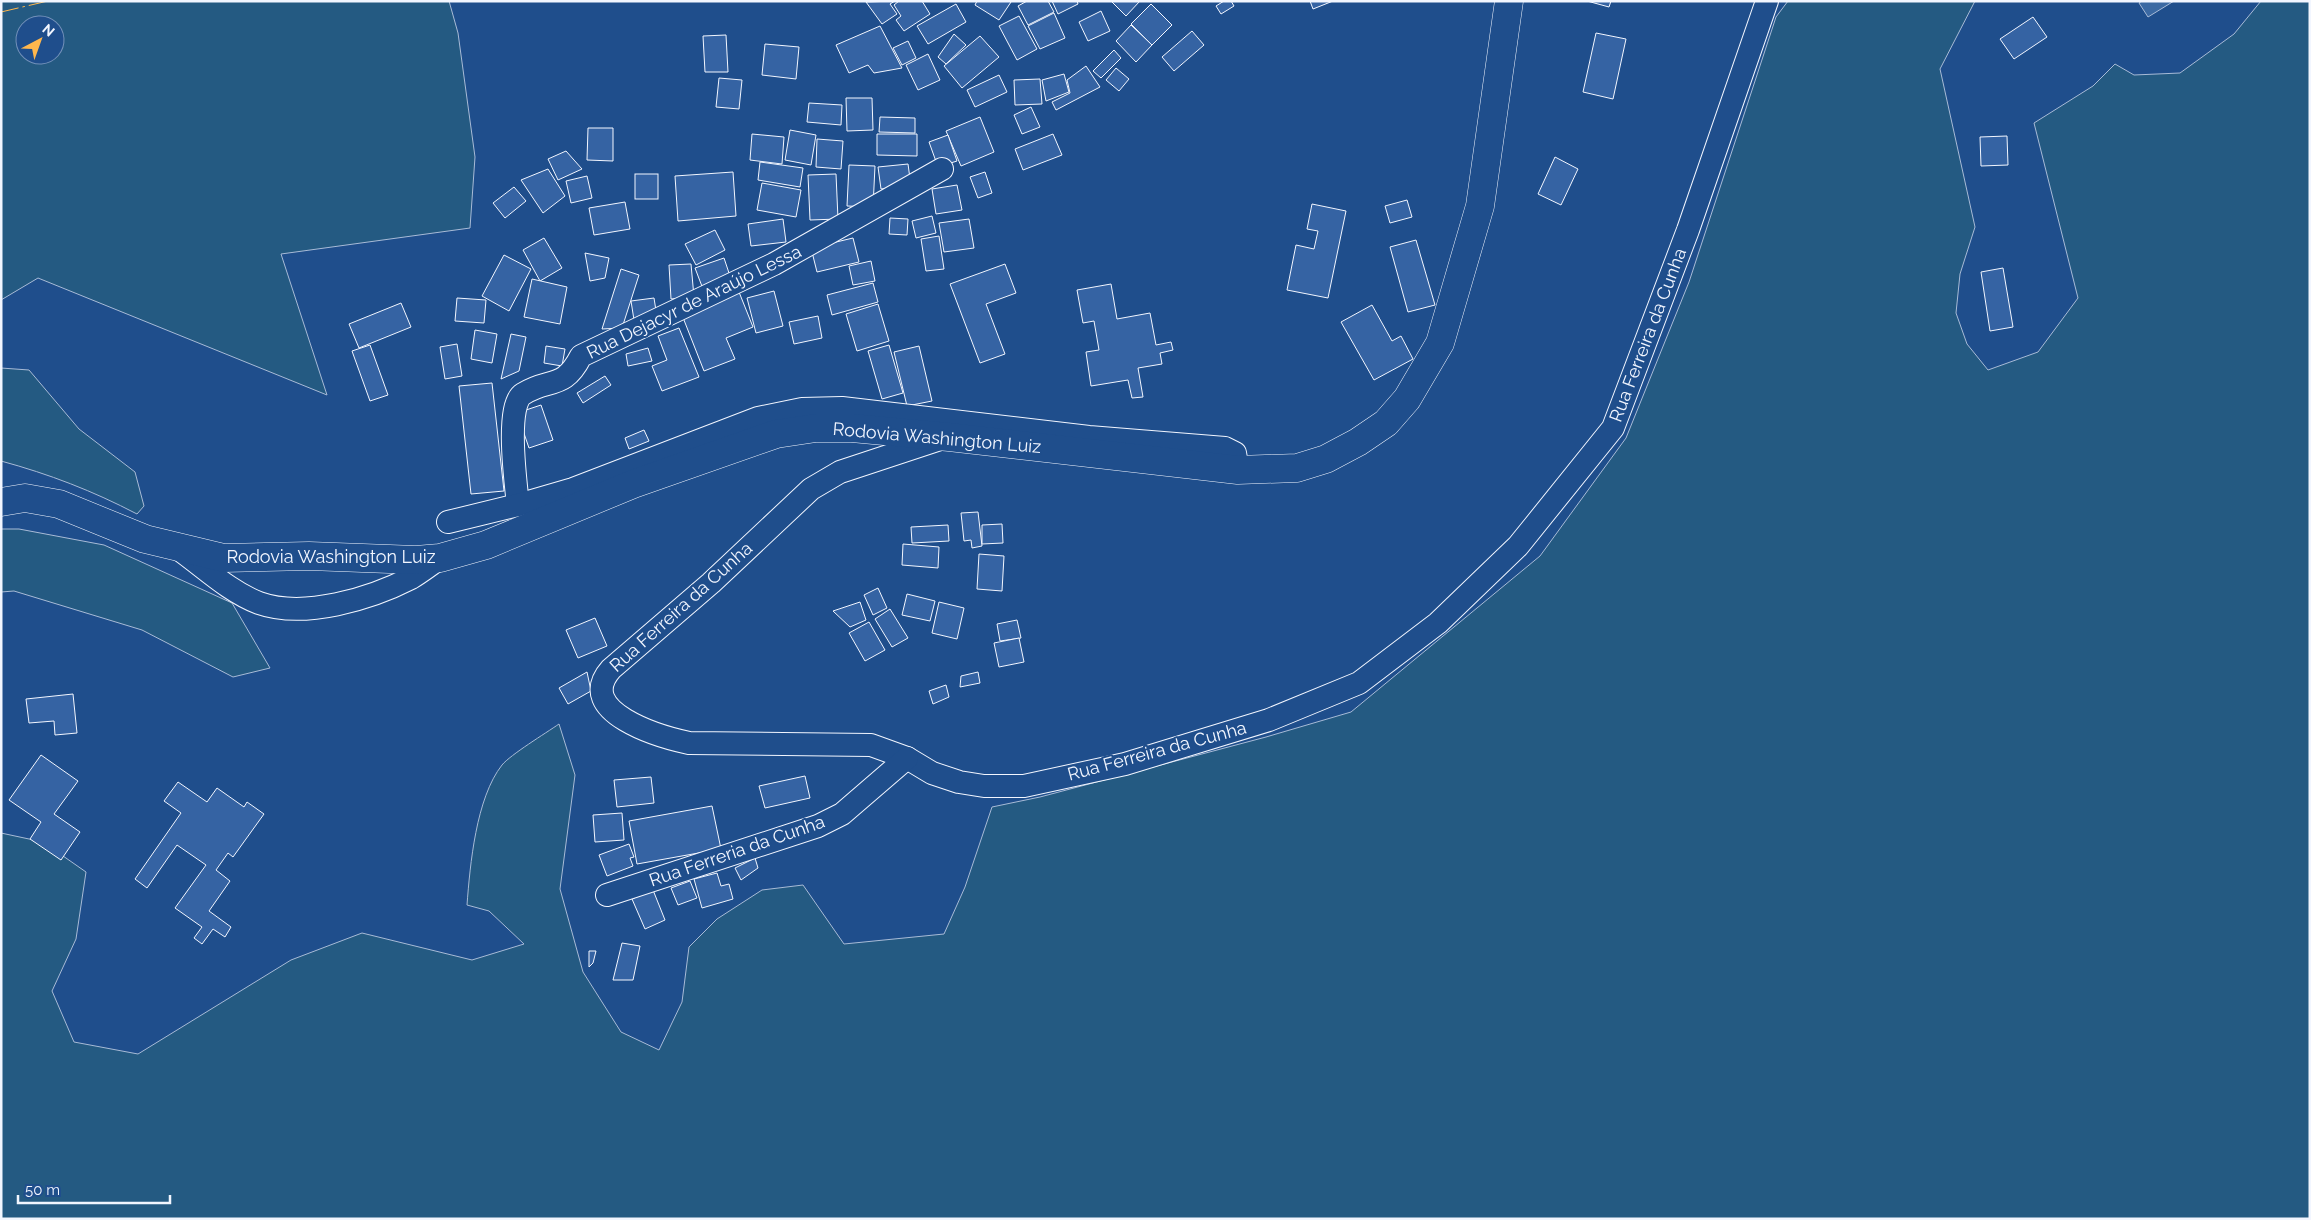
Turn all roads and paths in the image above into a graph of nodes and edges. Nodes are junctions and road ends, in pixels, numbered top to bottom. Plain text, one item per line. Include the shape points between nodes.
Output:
1 (1510, 1) edge
2 (1767, 1) edge
3 (942, 169) dead end
4 (949, 436) junction
5 (1088, 445) junction
6 (577, 498) junction
7 (1, 502) edge
8 (518, 505) junction
9 (448, 522) dead end
10 (177, 547) junction
11 (428, 559) junction
12 (907, 758) junction
13 (607, 895) dead end

1 - 5 highway, Rodovia Washington Luiz via 1480,206 1447,324 1424,373 1386,423 1326,459 1297,468 1238,470 1187,454
2 - 12 street, Rua Ferreira da Cunha via 1688,230 1613,428 1518,546 1438,623 1359,682 1269,720 1125,764 1024,786 984,786 932,773
3 - 8 street, Rua Dejacyr de Araújo Lessa via 774,264 581,356 573,372 558,382 523,393 514,406
4 - 5 highway, Rodovia Washington Luiz
4 - 6 highway, Rodovia Washington Luiz via 852,428 816,428 776,434 633,484
4 - 12 street, Rua Ferreira da Cunha via 840,472 811,489 711,583 611,669 603,682 604,698 619,717 664,738 689,743 871,746
5 - 6 street via 842,408 802,409 758,418
6 - 8 street
6 - 11 highway, Rodovia Washington Luiz via 486,545
7 - 10 highway, Rodovia Washington Luiz via 25,498 59,504 145,538
8 - 9 street
10 - 11 highway, Rodovia Washington Luiz via 224,558
10 - 11 street via 236,592 260,603 291,610 316,608 369,595 411,578
12 - 13 street, Rua Ferreria da Cunha via 842,814 818,826

